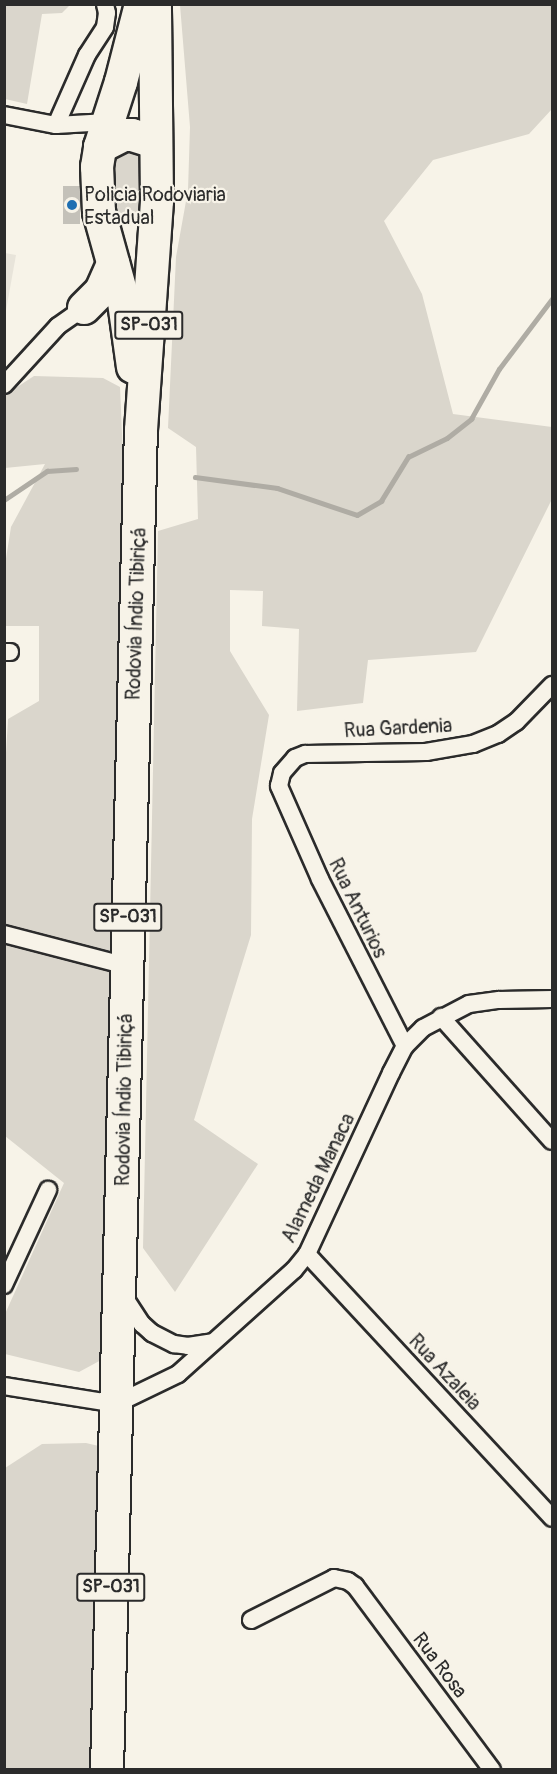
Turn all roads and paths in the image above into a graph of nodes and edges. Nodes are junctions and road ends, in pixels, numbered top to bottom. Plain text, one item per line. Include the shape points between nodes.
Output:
1 (105, 4) edge
2 (141, 4) edge
3 (155, 4) edge
4 (4, 115) edge
5 (62, 125) junction
6 (104, 134) junction
7 (154, 146) junction
8 (156, 220) junction
9 (104, 230) junction
10 (113, 264) junction
11 (84, 308) junction
12 (127, 329) junction
13 (4, 385) edge
14 (141, 430) junction
15 (552, 685) edge
16 (279, 786) joint
17 (4, 934) edge
18 (127, 966) junction
19 (552, 999) edge
20 (441, 1017) junction
21 (405, 1046) junction
22 (552, 1141) edge
23 (48, 1190) dead end
24 (307, 1254) junction
25 (4, 1285) edge
26 (119, 1288) junction
27 (214, 1342) junction
28 (4, 1386) edge
29 (116, 1404) junction
30 (552, 1518) edge
31 (251, 1620) dead end
32 (107, 1770) edge
33 (492, 1770) edge

1 - 5 street via 105,27 87,55
2 - 6 highway, Rodovia Índio Tibiriçá / SP-031
3 - 7 highway, Rodovia Índio Tibiriçá / SP-031
4 - 5 street
5 - 6 street
5 - 6 street via 90,136
6 - 7 highway via 120,121 136,125
6 - 9 highway, Rodovia Índio Tibiriçá / SP-031 via 97,194
7 - 8 highway, Rodovia Índio Tibiriçá / SP-031
8 - 9 highway via 136,237
8 - 14 highway, Rodovia Índio Tibiriçá / SP-031
9 - 10 highway, Rodovia Índio Tibiriçá / SP-031
10 - 11 highway via 101,291
10 - 12 highway, Rodovia Índio Tibiriçá / SP-031
11 - 12 highway via 105,308
11 - 13 street via 58,326
12 - 14 highway, Rodovia Índio Tibiriçá / SP-031
14 - 18 highway, Rodovia Índio Tibiriçá / SP-031
15 - 16 street, Rua Gardenia via 516,722 473,744 426,752 305,754 287,766
16 - 21 street, Rua Anturios via 320,879
17 - 18 street
18 - 26 highway, Rodovia Índio Tibiriçá / SP-031
19 - 20 street, Alameda Manaca via 499,1000 469,1005
20 - 21 street, Alameda Manaca
20 - 22 street
21 - 24 street, Alameda Manaca
23 - 25 street
24 - 27 street, Alameda Manaca
24 - 30 street, Rua Azaleia
26 - 27 street via 152,1333 174,1344
26 - 29 highway, Rodovia Índio Tibiriçá / SP-031
27 - 29 street, Alameda Manaca via 178,1374
28 - 29 street
29 - 32 highway, Rodovia Índio Tibiriçá / SP-031
31 - 33 street, Rua Rosa via 334,1578 348,1581

